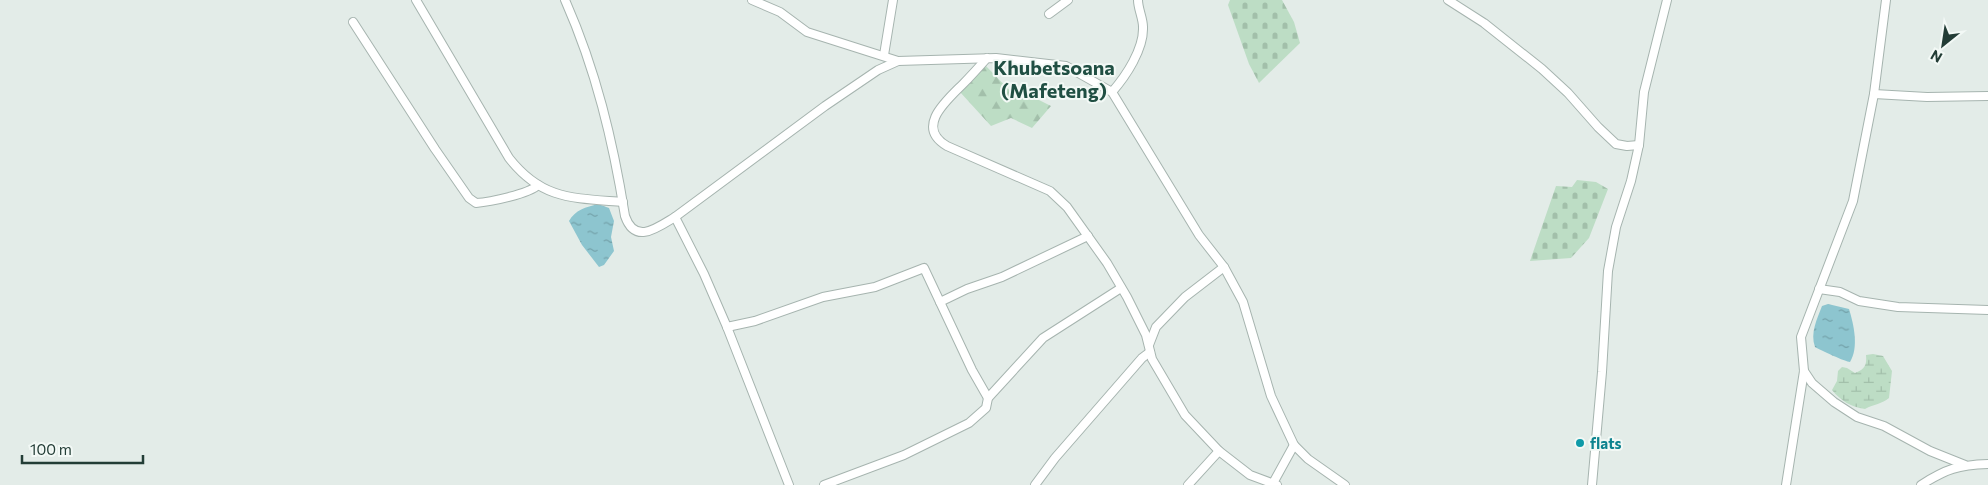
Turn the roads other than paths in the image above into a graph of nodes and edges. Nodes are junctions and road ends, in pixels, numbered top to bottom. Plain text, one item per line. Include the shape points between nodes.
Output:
1 (416, 0) edge
2 (566, 0) edge
3 (752, 0) edge
4 (893, 0) edge
5 (1068, 0) edge
6 (1138, 0) edge
7 (1448, 0) edge
8 (1667, 0) edge
9 (1886, 0) edge
10 (1049, 14) dead end
11 (353, 22) dead end
12 (884, 55) junction
13 (987, 58) junction
14 (898, 61) junction
15 (1112, 92) junction
16 (1874, 94) junction
17 (1988, 96) edge
18 (1639, 145) junction
19 (538, 185) junction
20 (622, 202) junction
21 (675, 217) junction
22 (1088, 236) junction
23 (1224, 267) junction
24 (1121, 288) junction
25 (1819, 289) junction
26 (940, 302) junction
27 (1988, 310) edge
28 (727, 327) junction
29 (1150, 348) junction
30 (1804, 371) junction
31 (988, 398) junction
32 (1294, 445) junction
33 (1219, 452) junction
34 (1988, 464) edge
35 (1965, 465) junction
36 (1274, 484) edge
37 (789, 485) edge
38 (824, 485) edge
39 (1035, 485) edge
40 (1188, 485) edge
41 (1345, 485) edge
42 (1592, 485) edge
43 (1786, 485) edge
44 (1921, 485) edge

1 - 19 street via 509,158 521,173
2 - 20 street via 596,80
3 - 12 street via 780,12 808,32
4 - 12 street
5 - 10 street
6 - 15 street via 1144,26 1142,41
7 - 18 street via 1542,68 1616,144
8 - 18 street via 1644,92
9 - 16 street
11 - 19 street via 469,198 476,203 501,199
12 - 14 street
13 - 14 street
13 - 15 street via 1066,66
13 - 22 street via 937,112 933,124 936,136 947,146 1050,191 1067,207
14 - 21 street via 878,70 826,106
15 - 23 street via 1199,235
16 - 17 street
16 - 25 street via 1853,201
18 - 42 street via 1616,227 1608,271
19 - 20 street via 565,197
20 - 21 street via 628,226 634,231 652,231
21 - 28 street
22 - 24 street
22 - 26 street
23 - 29 street via 1185,297 1156,327
23 - 32 street via 1242,302 1271,396
24 - 29 street
24 - 31 street via 1043,338
25 - 27 street via 1840,292 1859,301 1898,307
25 - 30 street via 1801,337
26 - 28 street via 924,268 875,287 823,297 755,321
26 - 31 street
28 - 37 street
29 - 33 street via 1152,359 1185,415
29 - 39 street
30 - 35 street via 1826,396 1857,417 1884,426 1930,451
30 - 43 street
31 - 38 street via 986,408 969,422 904,455
32 - 36 street
32 - 41 street
33 - 36 street via 1250,475
33 - 40 street
34 - 35 street
35 - 44 street via 1941,472

